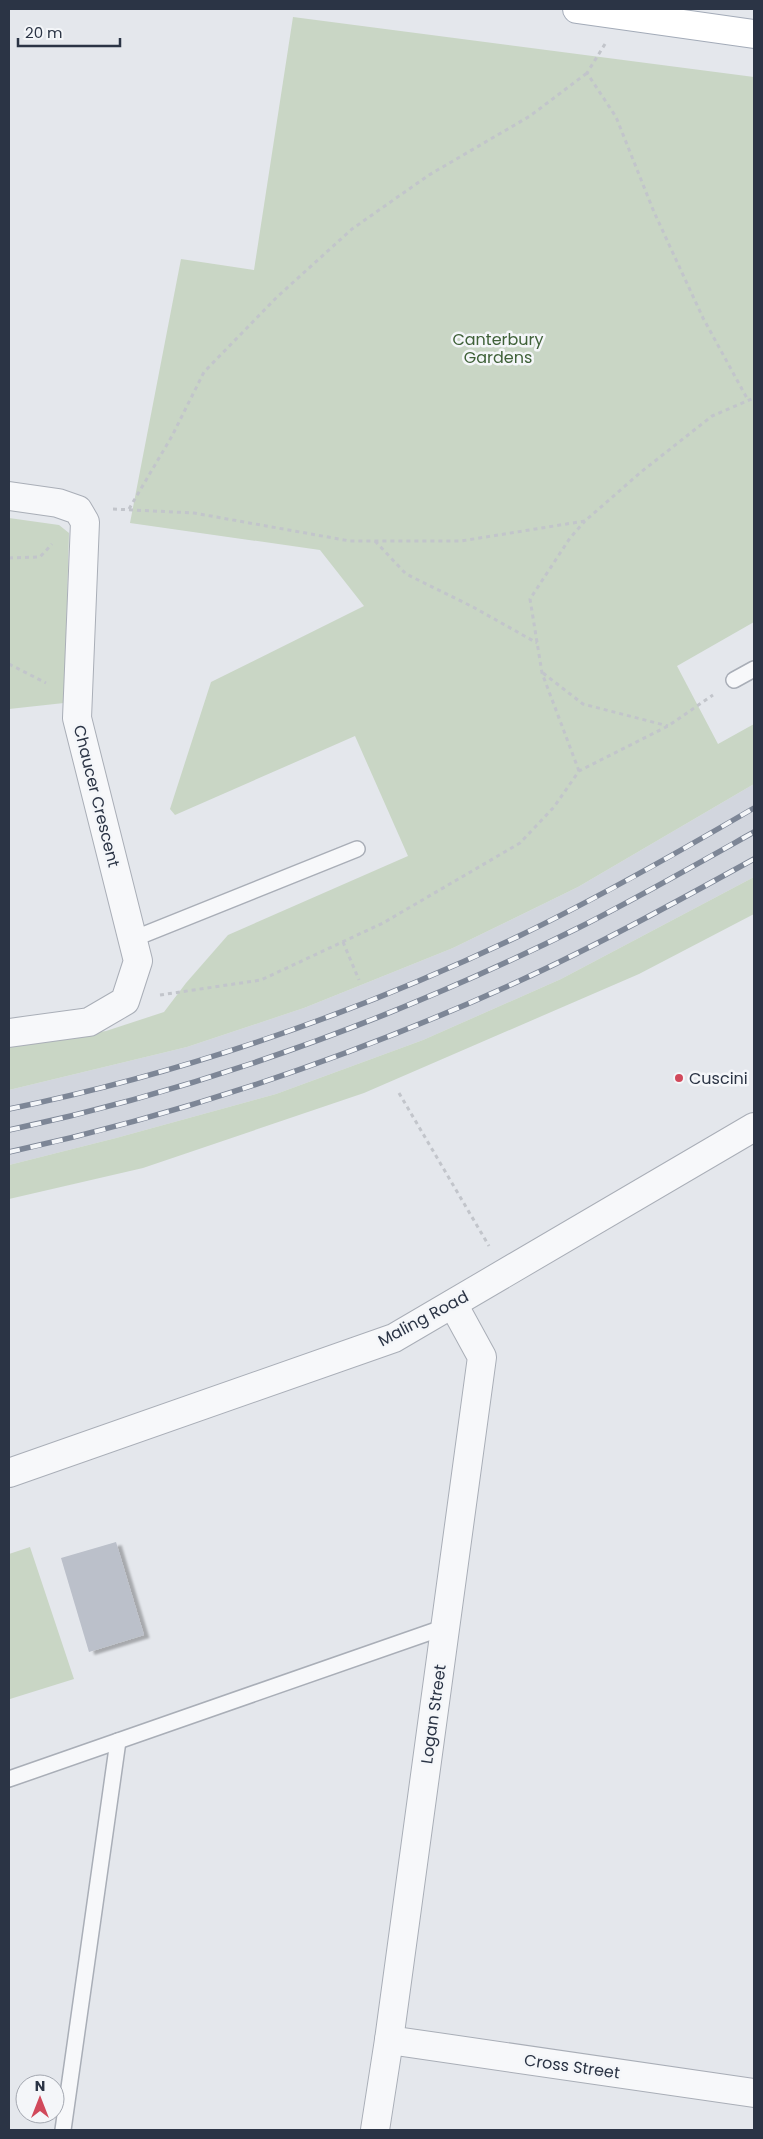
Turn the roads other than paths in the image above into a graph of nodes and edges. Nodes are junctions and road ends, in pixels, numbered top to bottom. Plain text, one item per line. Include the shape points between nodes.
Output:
1 (577, 9) edge
2 (754, 34) edge
3 (9, 496) edge
4 (754, 669) edge
5 (734, 680) road end
6 (357, 849) dead end
7 (133, 939) junction
8 (9, 1033) edge
9 (754, 1128) edge
10 (453, 1304) junction
11 (9, 1473) edge
12 (445, 1627) junction
13 (118, 1741) junction
14 (9, 1780) edge
15 (389, 2040) junction
16 (754, 2093) edge
17 (63, 2130) edge
18 (375, 2130) edge

1 - 2 main road
3 - 7 street, Chaucer Crescent via 58,503 78,510 85,522 77,718
4 - 5 lane
6 - 7 lane
7 - 8 street, Chaucer Crescent via 138,961 125,1001 89,1022
9 - 10 street, Maling Road
10 - 11 street, Maling Road via 394,1338
10 - 12 street, Logan Street via 482,1357
12 - 13 lane
12 - 15 street, Logan Street
13 - 14 lane
13 - 17 lane
15 - 16 street, Cross Street
15 - 18 street, Logan Street

